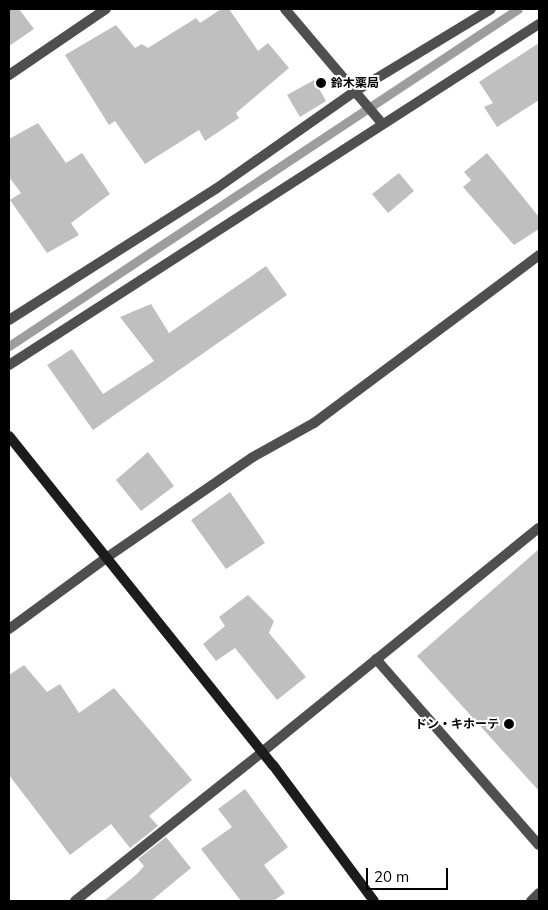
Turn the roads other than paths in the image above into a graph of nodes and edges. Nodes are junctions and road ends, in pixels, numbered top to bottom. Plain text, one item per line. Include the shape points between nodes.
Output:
1 (106, 9) edge
2 (285, 9) edge
3 (491, 9) edge
4 (539, 24) edge
5 (9, 75) edge
6 (354, 92) junction
7 (381, 122) junction
8 (539, 254) edge
9 (9, 320) edge
10 (9, 365) edge
11 (9, 436) edge
12 (539, 528) edge
13 (106, 558) junction
14 (9, 629) edge
15 (376, 659) junction
16 (262, 752) junction
17 (539, 845) edge
18 (539, 893) edge
19 (75, 901) edge
20 (374, 901) edge
21 (531, 901) edge

1 - 5 street
2 - 6 street
3 - 6 street
4 - 7 street
6 - 7 street
6 - 9 street via 216,188
7 - 10 street
8 - 13 street via 314,423 253,457
11 - 13 street
12 - 15 street
13 - 14 street
13 - 16 street
15 - 16 street
15 - 17 street
16 - 19 street
16 - 20 street
18 - 21 street

